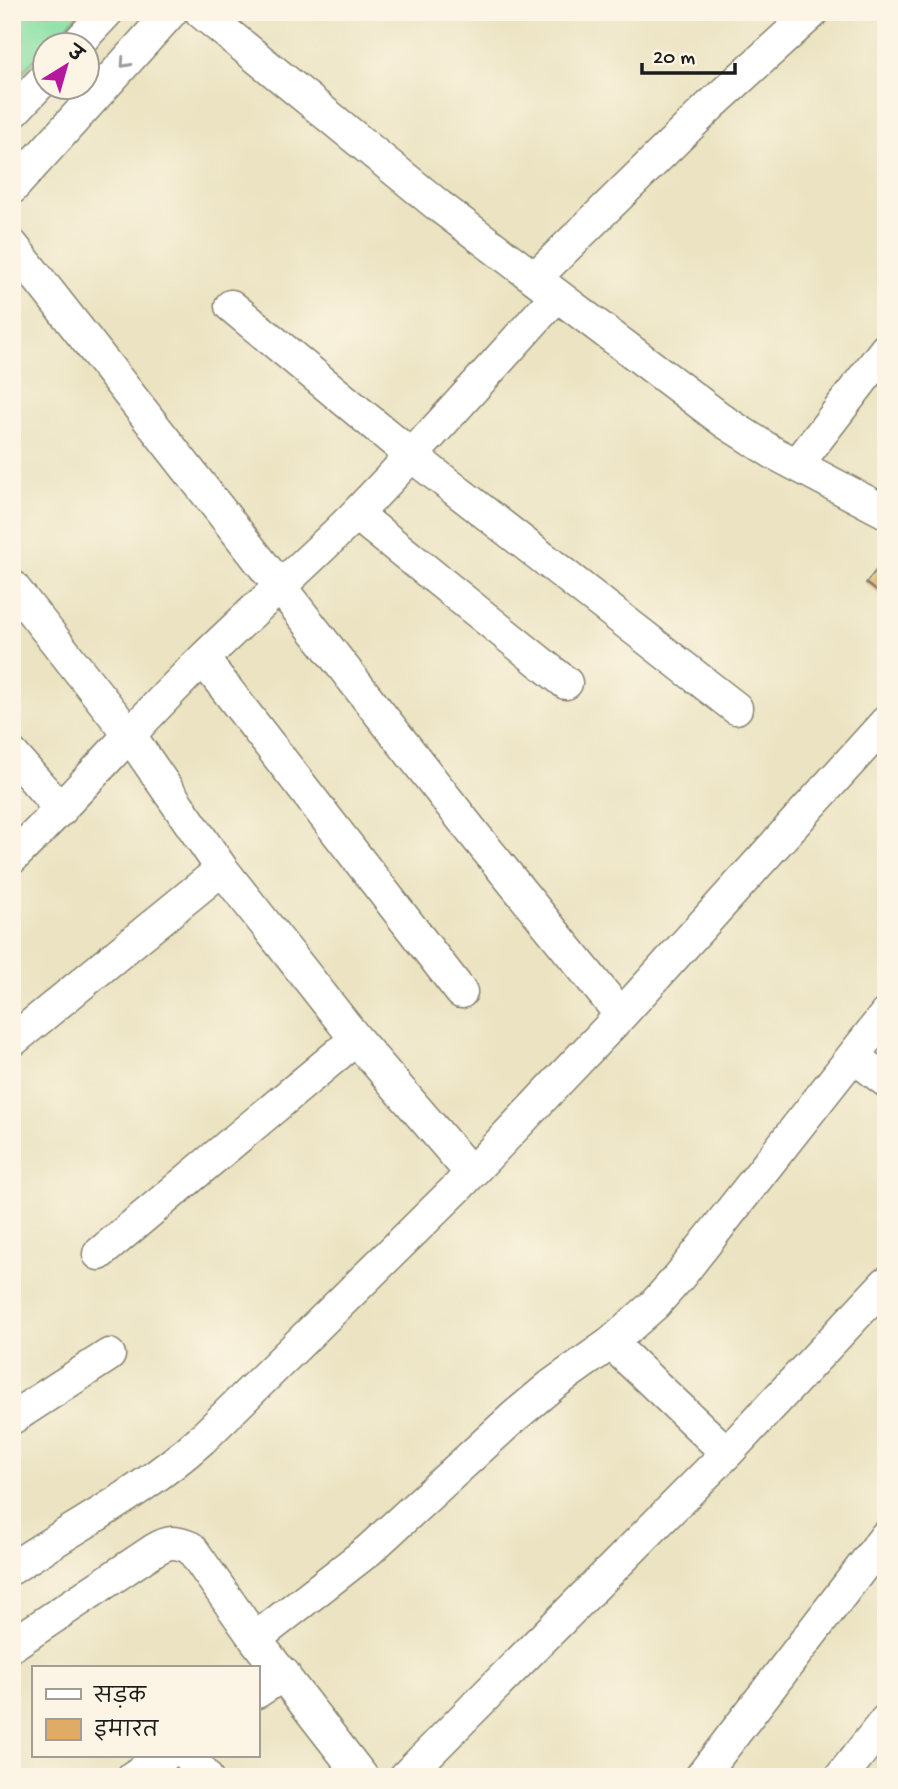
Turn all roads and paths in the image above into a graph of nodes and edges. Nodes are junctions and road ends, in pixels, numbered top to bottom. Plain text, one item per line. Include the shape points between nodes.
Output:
1 (107, 12) edge
2 (171, 12) edge
3 (201, 12) edge
4 (813, 12) edge
5 (88, 32) edge
6 (32, 92) edge
7 (12, 113) edge
8 (12, 188) edge
9 (12, 245) edge
10 (546, 287) junction
11 (232, 306) dead end
12 (886, 349) edge
13 (412, 456) junction
14 (797, 465) junction
15 (886, 512) edge
16 (356, 514) junction
17 (12, 586) edge
18 (280, 587) junction
19 (203, 659) junction
20 (566, 683) dead end
21 (736, 708) dead end
22 (886, 722) edge
23 (129, 734) junction
24 (12, 754) edge
25 (61, 810) junction
26 (12, 858) edge
27 (222, 869) junction
28 (461, 992) dead end
29 (886, 1014) edge
30 (621, 1015) junction
31 (356, 1040) junction
32 (12, 1041) edge
33 (853, 1056) junction
34 (886, 1081) edge
35 (471, 1173) junction
36 (99, 1254) dead end
37 (886, 1283) edge
38 (611, 1343) junction
39 (109, 1355) dead end
40 (12, 1418) edge
41 (727, 1452) junction
42 (886, 1536) edge
43 (12, 1568) edge
44 (256, 1639) junction
45 (12, 1645) edge
46 (284, 1674) junction
47 (259, 1691) edge
48 (886, 1720) edge
49 (161, 1758) edge
50 (191, 1758) edge
51 (133, 1777) edge
52 (206, 1777) edge
53 (362, 1777) edge
54 (405, 1777) edge
55 (701, 1777) edge
56 (841, 1777) edge

1 - 5 street
2 -> 8 street
3 - 10 street
4 - 10 street via 710,106
6 - 7 street
9 - 18 street
10 - 13 street
10 - 14 street via 725,422
11 - 13 street
12 - 14 street
13 - 16 street
13 - 21 street
14 - 15 street
16 - 18 street
16 - 20 street
17 - 23 street
18 - 19 street
18 - 30 street
19 - 23 street
19 - 28 street
22 - 30 street
23 - 25 street
23 - 27 street
24 - 25 street
25 - 26 street
27 - 31 street
27 - 32 street
29 - 33 street
30 - 35 street
31 - 35 street
31 - 36 street
33 - 34 street
33 - 38 street via 679,1277
35 - 43 street via 182,1457
37 - 41 street
38 - 41 street
38 - 44 street via 552,1385 369,1550
39 - 40 street
41 - 54 street
42 - 55 street
44 - 45 street via 191,1548 176,1541 154,1550
44 - 46 street
46 - 47 street
46 - 53 street
48 - 56 street
49 - 51 street
50 - 52 street

